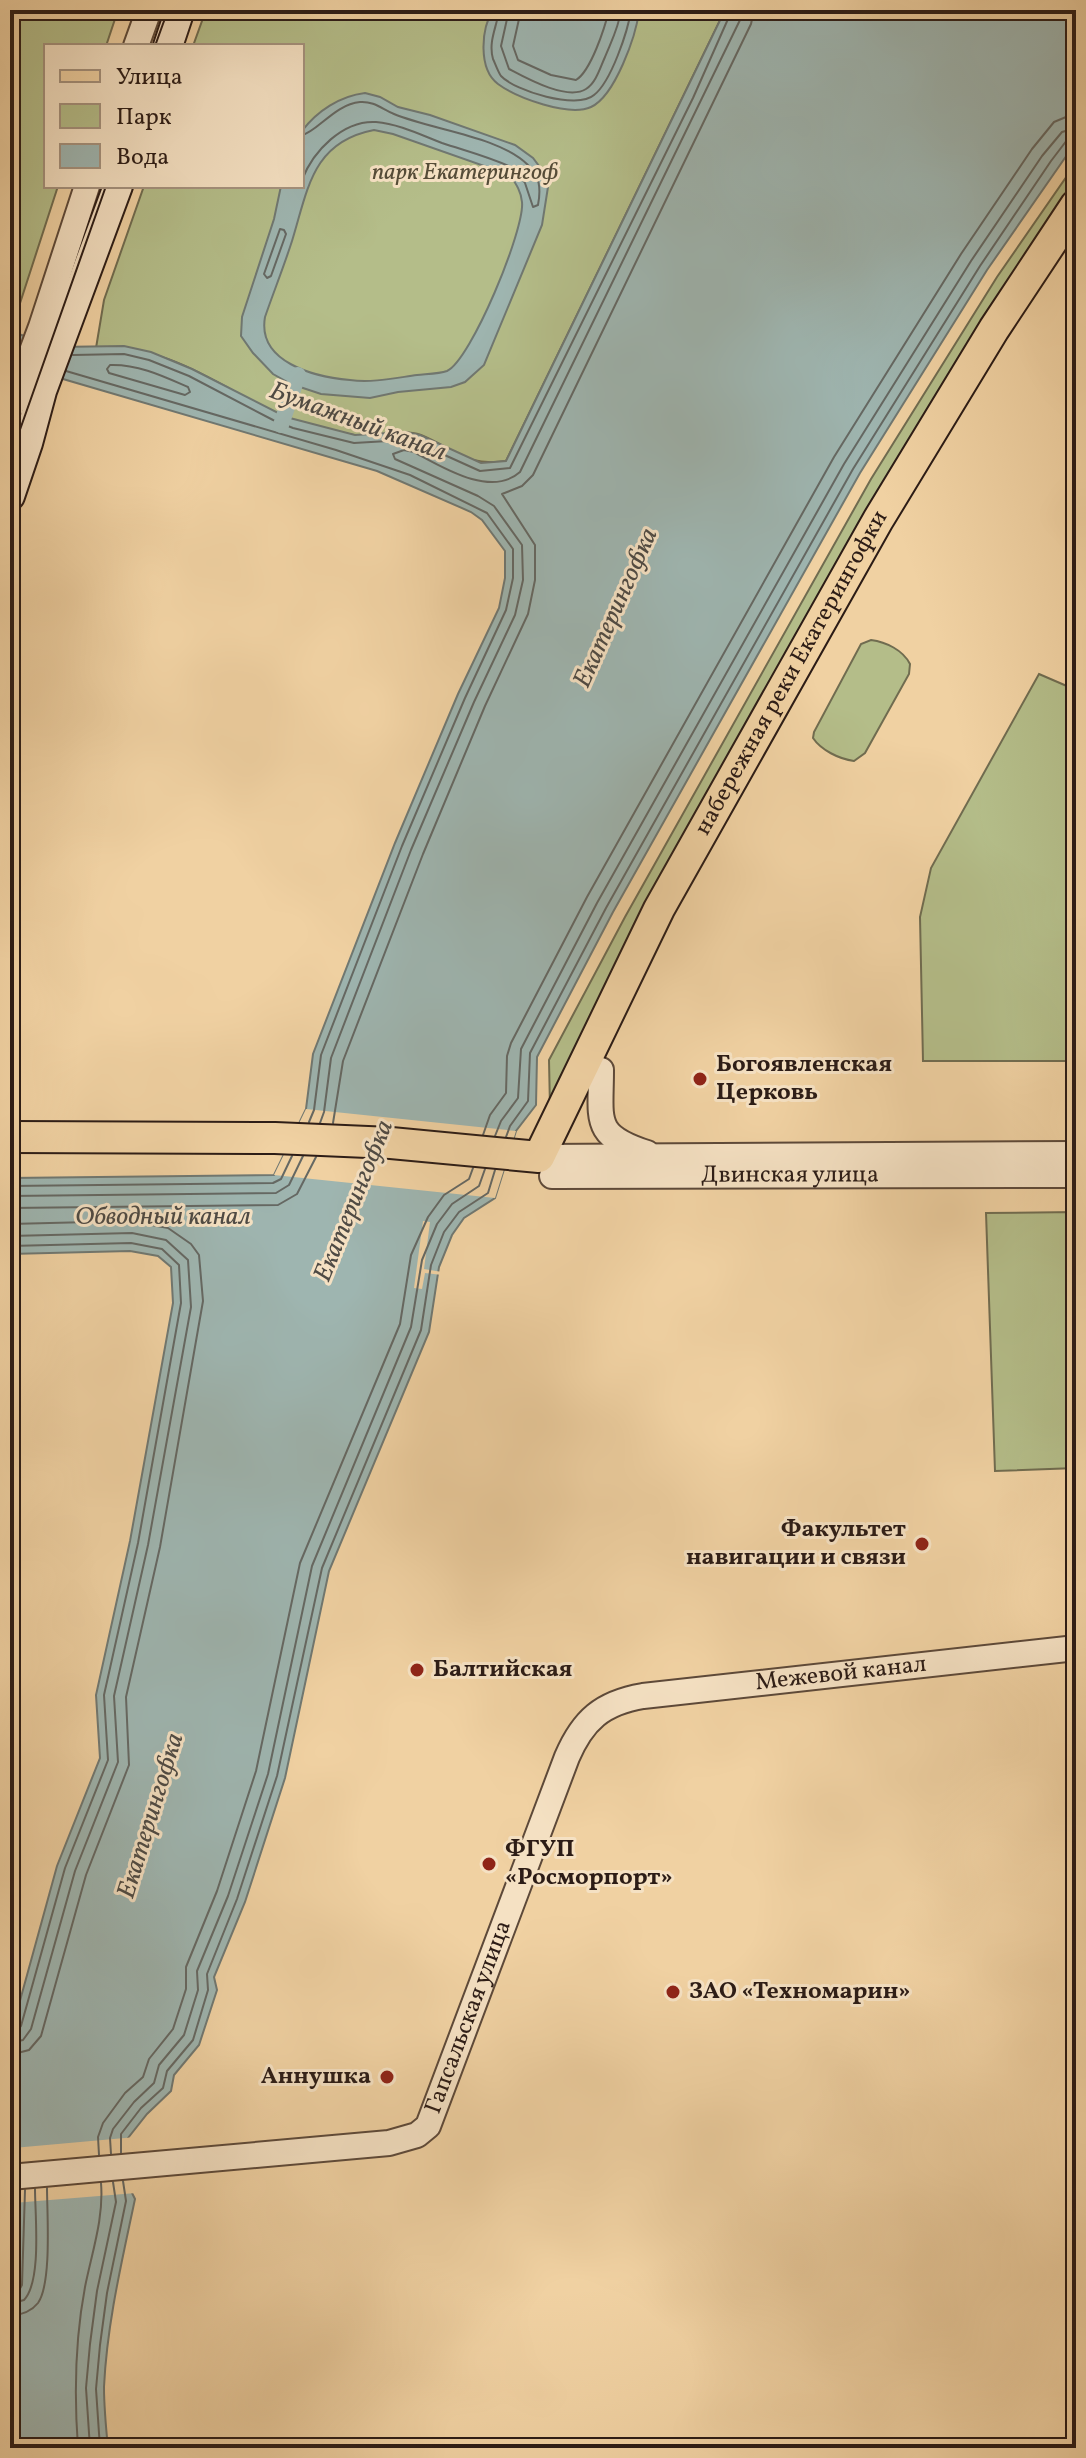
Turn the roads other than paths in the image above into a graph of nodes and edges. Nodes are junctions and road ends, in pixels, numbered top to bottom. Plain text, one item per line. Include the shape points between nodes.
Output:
1 (149, 10) edge
2 (180, 10) edge
3 (137, 44) edge
4 (169, 44) edge
5 (87, 188) edge
6 (117, 188) edge
7 (1076, 205) edge
8 (1076, 235) edge
9 (51, 331) junction
10 (31, 387) junction
11 (10, 410) edge
12 (10, 496) edge
13 (601, 1070) junction
14 (10, 1137) edge
15 (285, 1146) junction
16 (10, 1154) edge
17 (1076, 1154) edge
18 (664, 1158) junction
19 (534, 1164) junction
20 (1076, 1175) edge
21 (1076, 1648) edge
22 (605, 1707) joint
23 (10, 2177) edge

1 - 3 street
2 - 4 main road
5 - 9 street
6 - 9 main road via 88,272
7 - 19 main road, набережная реки Екатерингофки via 878,520 659,909
8 - 13 main road, набережная реки Екатерингофки via 892,528 675,915
9 - 10 main road
10 - 11 street
10 - 12 main road via 28,443
13 - 18 street via 606,1132 616,1141
13 - 19 main road, набережная реки Екатерингофки
14 - 15 main road
15 - 16 main road
15 - 19 main road via 391,1143
17 - 18 street, Двинская улица
18 - 19 street, Двинская улица
19 - 20 street, Двинская улица
21 - 22 street, Межевой канал via 643,1696
22 - 23 street, Гапсальская улица via 585,1725 567,1757 428,2126 417,2135 389,2143

